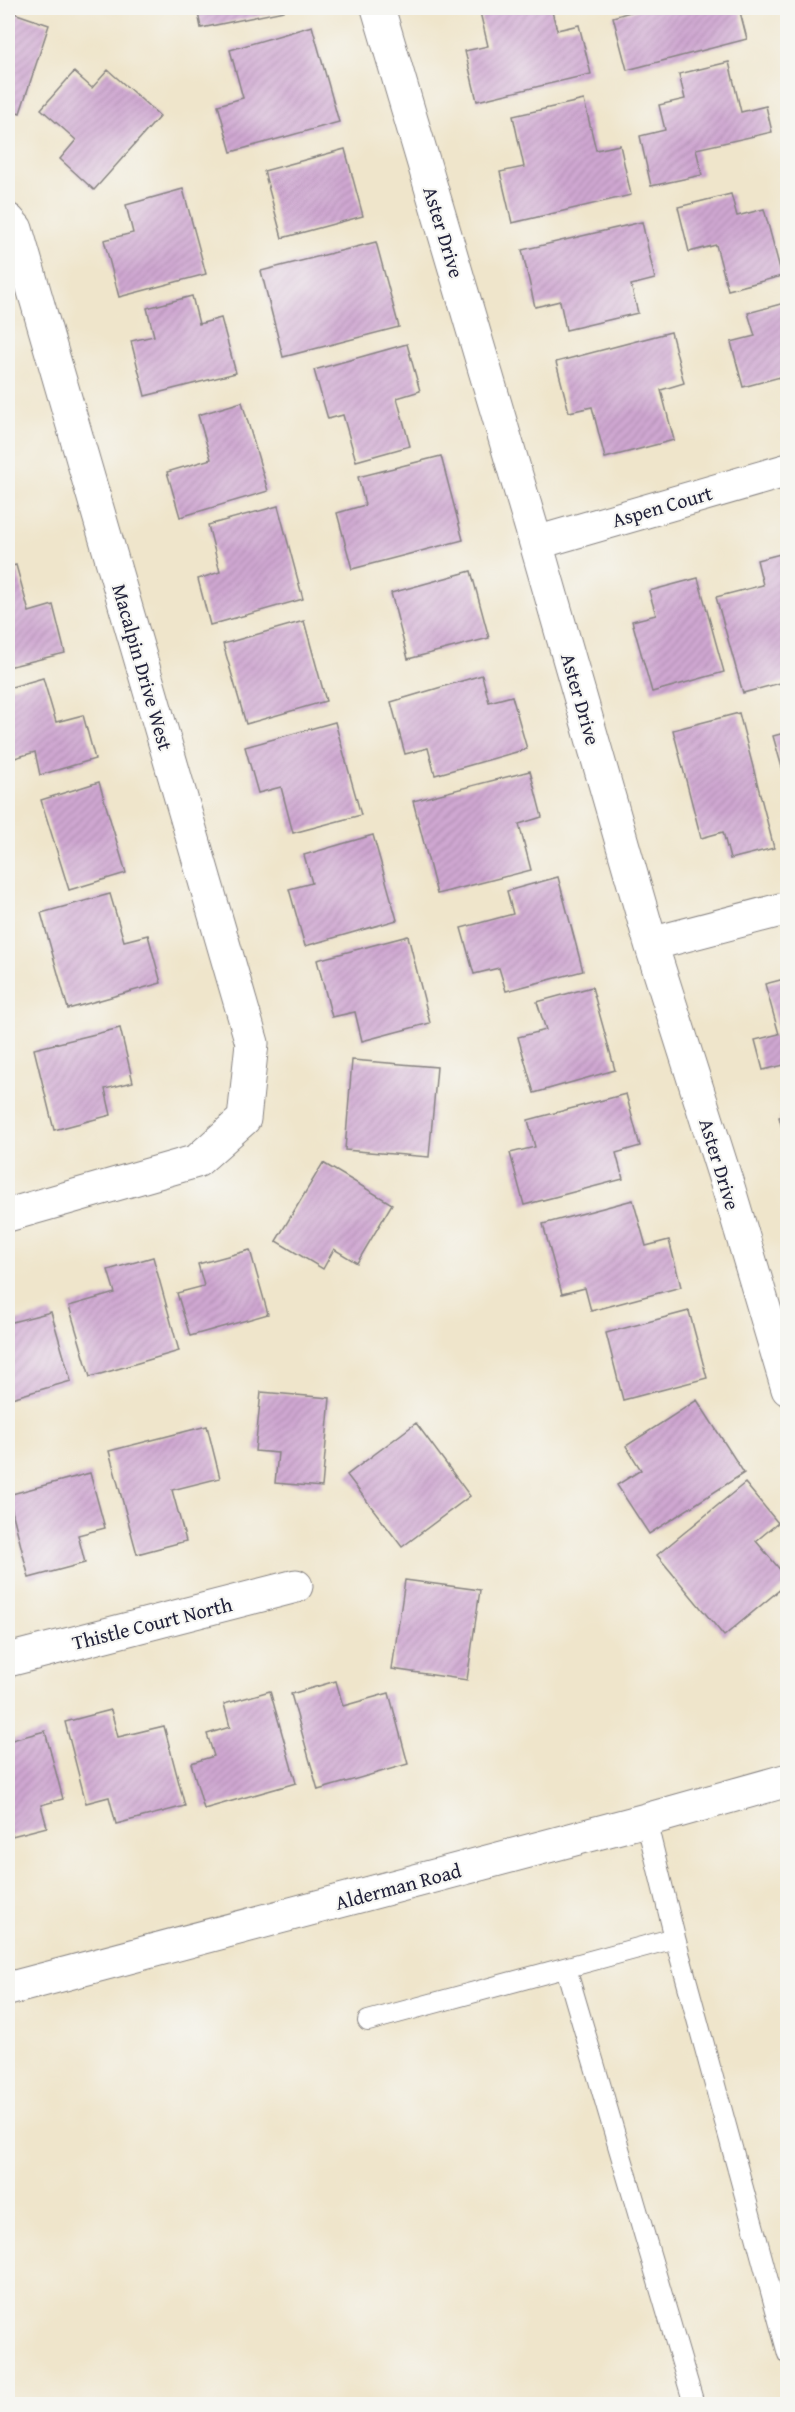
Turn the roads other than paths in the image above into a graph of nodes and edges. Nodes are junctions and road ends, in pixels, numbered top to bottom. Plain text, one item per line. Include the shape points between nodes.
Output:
1 (378, 8) edge
2 (8, 220) edge
3 (788, 470) edge
4 (536, 543) junction
5 (788, 908) edge
6 (651, 944) junction
7 (8, 1215) edge
8 (788, 1389) edge
9 (296, 1586) dead end
10 (8, 1660) edge
11 (788, 1780) edge
12 (646, 1820) junction
13 (675, 1938) junction
14 (566, 1968) junction
15 (8, 1989) edge
16 (368, 2021) dead end
17 (788, 2354) edge
18 (694, 2404) edge

1 - 4 street, Aster Drive
2 - 7 street, Macalpin Drive West via 16,229 252,1043 244,1119 197,1161
3 - 4 street, Aspen Court
4 - 6 street, Aster Drive
5 - 6 street
6 - 8 street, Aster Drive
9 - 10 street, Thistle Court North
11 - 12 street, Alderman Road
12 - 13 lane
12 - 15 street, Alderman Road
13 - 14 lane
13 - 17 lane
14 - 16 lane
14 - 18 lane

